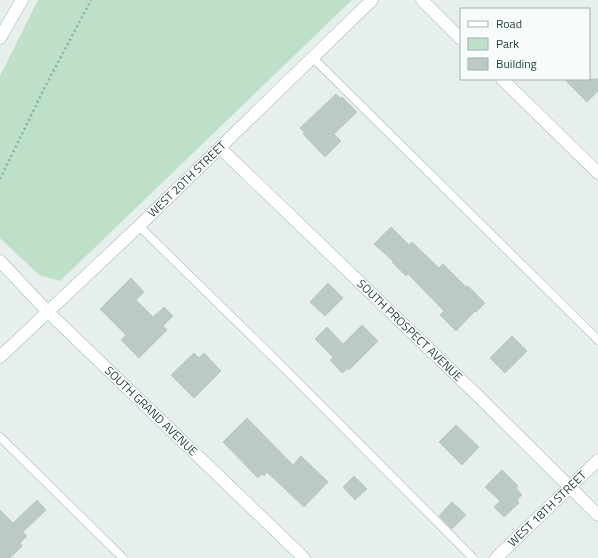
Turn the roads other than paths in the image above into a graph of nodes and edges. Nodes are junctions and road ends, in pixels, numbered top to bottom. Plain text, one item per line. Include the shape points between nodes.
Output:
1 (22, 0) edge
2 (372, 0) edge
3 (422, 0) edge
4 (0, 38) edge
5 (460, 38) edge
6 (313, 58) junction
7 (503, 80) edge
8 (220, 148) junction
9 (598, 173) edge
10 (139, 226) junction
11 (0, 261) edge
12 (48, 312) junction
13 (598, 340) edge
14 (0, 357) edge
15 (0, 437) edge
16 (598, 460) edge
17 (570, 487) junction
18 (598, 514) edge
19 (123, 558) edge
20 (304, 558) edge
21 (473, 558) edge
22 (496, 558) edge

1 - 4 street
2 - 6 street, WEST 20TH STREET
3 - 5 street
6 - 8 street, WEST 20TH STREET
6 - 13 lane
7 - 9 street
8 - 10 street, WEST 20TH STREET
8 - 17 street, SOUTH PROSPECT AVENUE
10 - 12 street, WEST 20TH STREET
10 - 21 lane
11 - 12 street, SOUTH GRAND AVENUE
12 - 14 street, WEST 20TH STREET
12 - 20 street, SOUTH GRAND AVENUE
15 - 19 lane
16 - 17 street, WEST 18TH STREET
17 - 18 street, SOUTH PROSPECT AVENUE
17 - 22 street, WEST 18TH STREET

